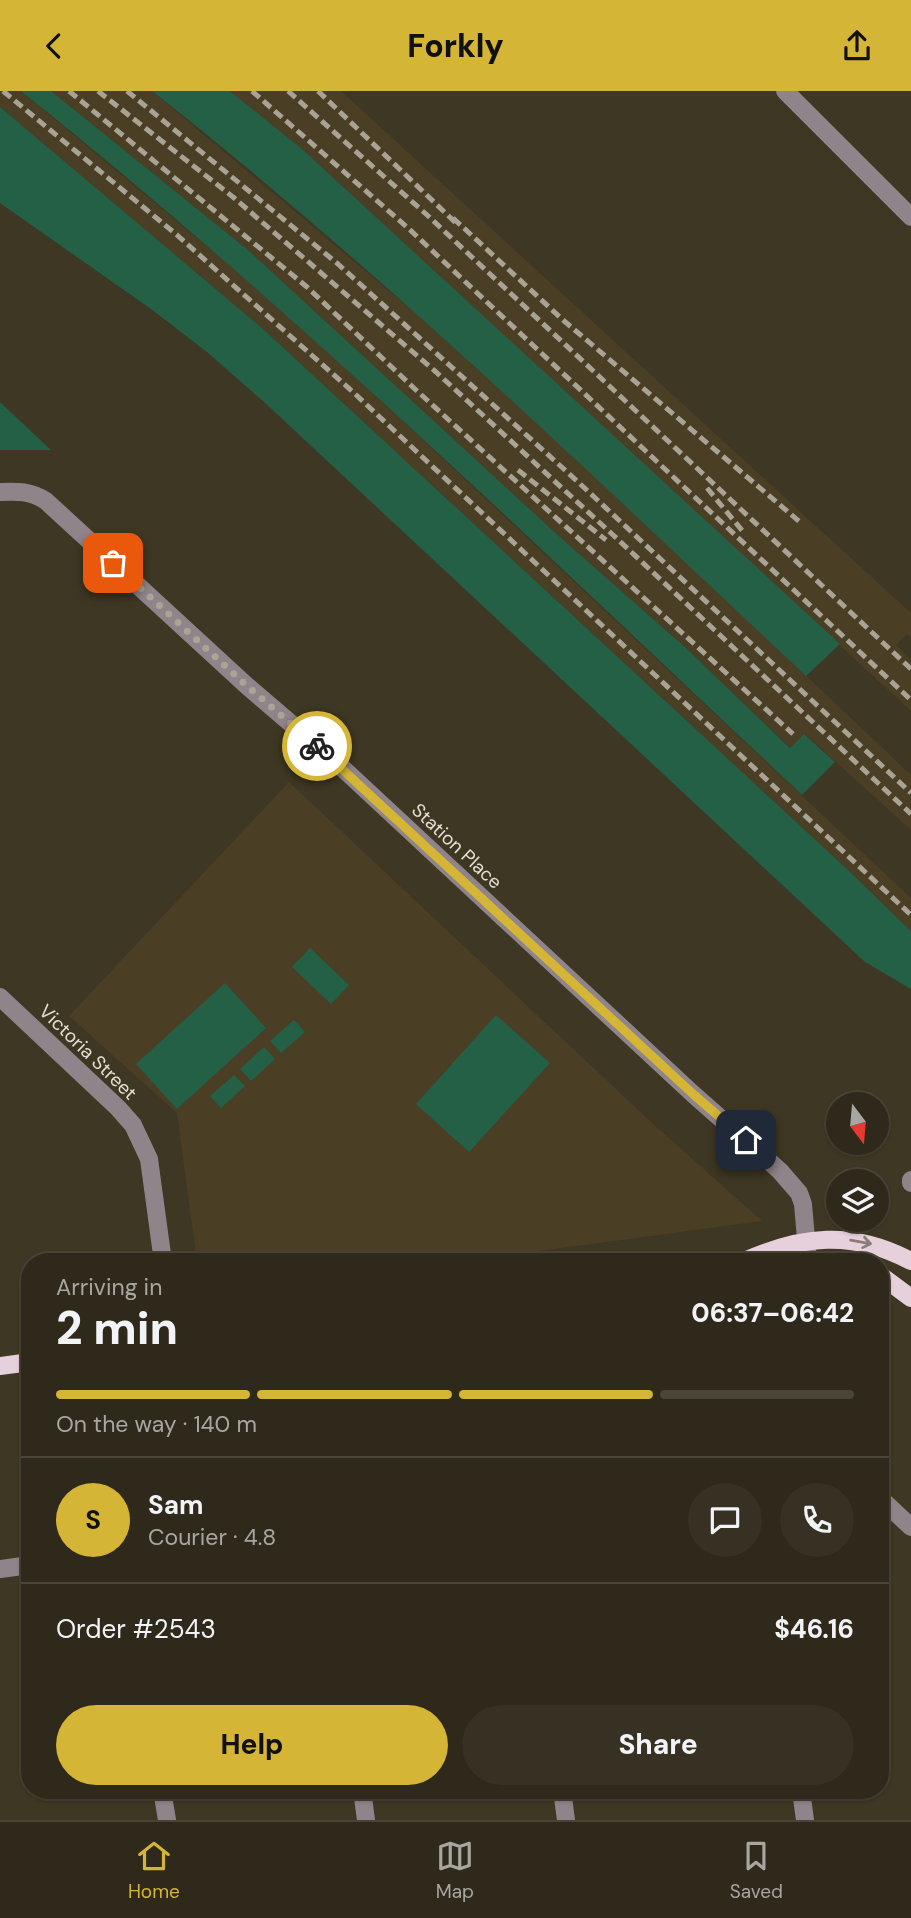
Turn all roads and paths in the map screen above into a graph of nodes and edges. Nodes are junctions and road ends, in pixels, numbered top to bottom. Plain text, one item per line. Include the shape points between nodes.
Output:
1 (785, 91) edge
2 (911, 217) edge
3 (0, 492) edge
4 (0, 997) edge
5 (807, 1241) junction
6 (162, 1253) edge
7 (762, 1253) edge
8 (808, 1253) edge
9 (911, 1261) edge
10 (889, 1282) edge
11 (911, 1298) edge
12 (21, 1363) edge
13 (0, 1366) edge
14 (889, 1506) edge
15 (911, 1527) edge
16 (21, 1566) edge
17 (0, 1569) edge
18 (164, 1799) edge
19 (363, 1799) edge
20 (563, 1799) edge
21 (802, 1799) edge
22 (167, 1820) edge
23 (366, 1820) edge
24 (566, 1820) edge
25 (805, 1820) edge

1 - 2 street
3 - 5 street, Station Place via 26,492 46,501 780,1171 799,1193
4 - 6 street, Victoria Street via 133,1125 149,1159
5 - 7 main road
5 - 8 street, Station Place
5 -> 9 main road via 865,1242
10 - 11 main road
12 - 13 main road
14 - 15 street
16 - 17 street
18 - 22 street
19 - 23 street
20 - 24 street
21 - 25 street

